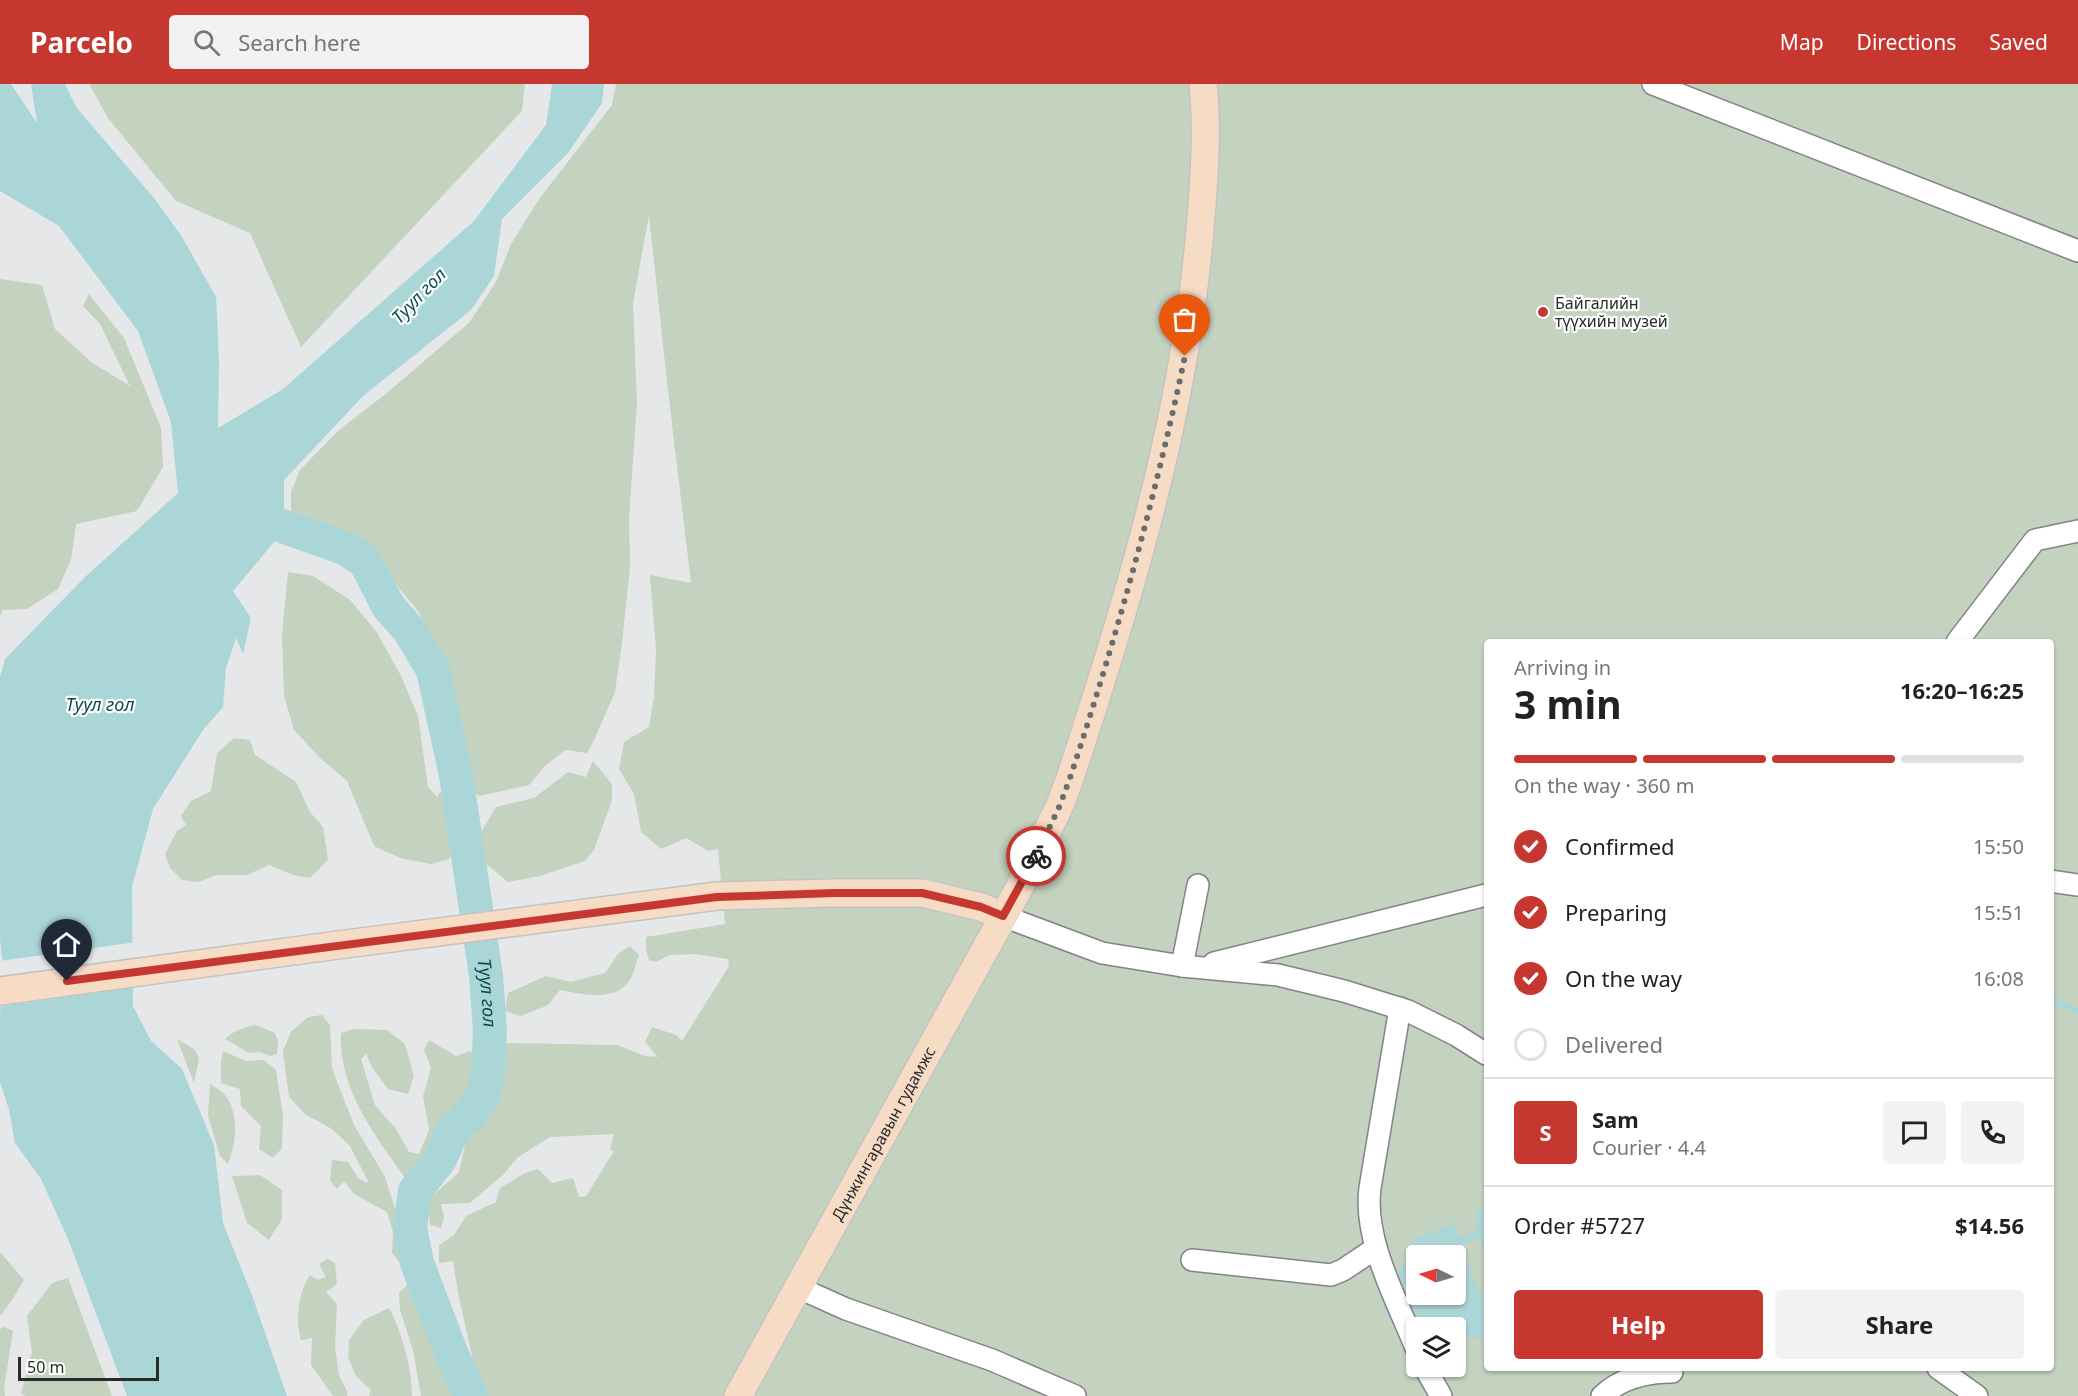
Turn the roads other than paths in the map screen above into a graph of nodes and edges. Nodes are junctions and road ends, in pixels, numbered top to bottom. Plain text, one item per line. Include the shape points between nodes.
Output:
1 (1203, 84) edge
2 (1653, 84) edge
3 (2078, 251) edge
4 (2078, 531) edge
5 (1959, 639) edge
6 (2054, 882) edge
7 (1198, 885) dead end
8 (2078, 885) edge
9 (1484, 895) edge
10 (1003, 916) junction
11 (1189, 967) junction
12 (0, 991) edge
13 (1400, 1008) junction
14 (1484, 1053) edge
15 (1376, 1248) junction
16 (1192, 1260) dead end
17 (797, 1287) junction
18 (1406, 1324) edge
19 (1942, 1371) edge
20 (1672, 1372) dead end
21 (1430, 1377) edge
22 (738, 1396) edge
23 (1075, 1396) edge
24 (1441, 1396) edge
25 (1602, 1396) edge
26 (1977, 1396) edge

1 - 10 main road, Дүнжингаравын гудамжс via 1203,195 1193,302 1185,356 1154,491 1123,610 1070,778 1038,852
2 - 3 street
4 - 5 street via 2035,540
6 - 8 street
7 - 11 street
9 - 11 street
10 - 11 street via 1102,953
10 - 12 main road via 922,893 717,897
10 - 17 main road, Дүнжингаравын гудамжс
11 - 13 street via 1278,975
13 - 14 street
13 - 15 street via 1368,1202
15 - 16 street via 1344,1270 1323,1275
15 - 18 street
17 - 22 main road, Дүнжингаравын гудамжс
17 - 23 street via 992,1360
19 - 26 street
20 - 25 street via 1640,1375 1613,1386
21 - 24 street

